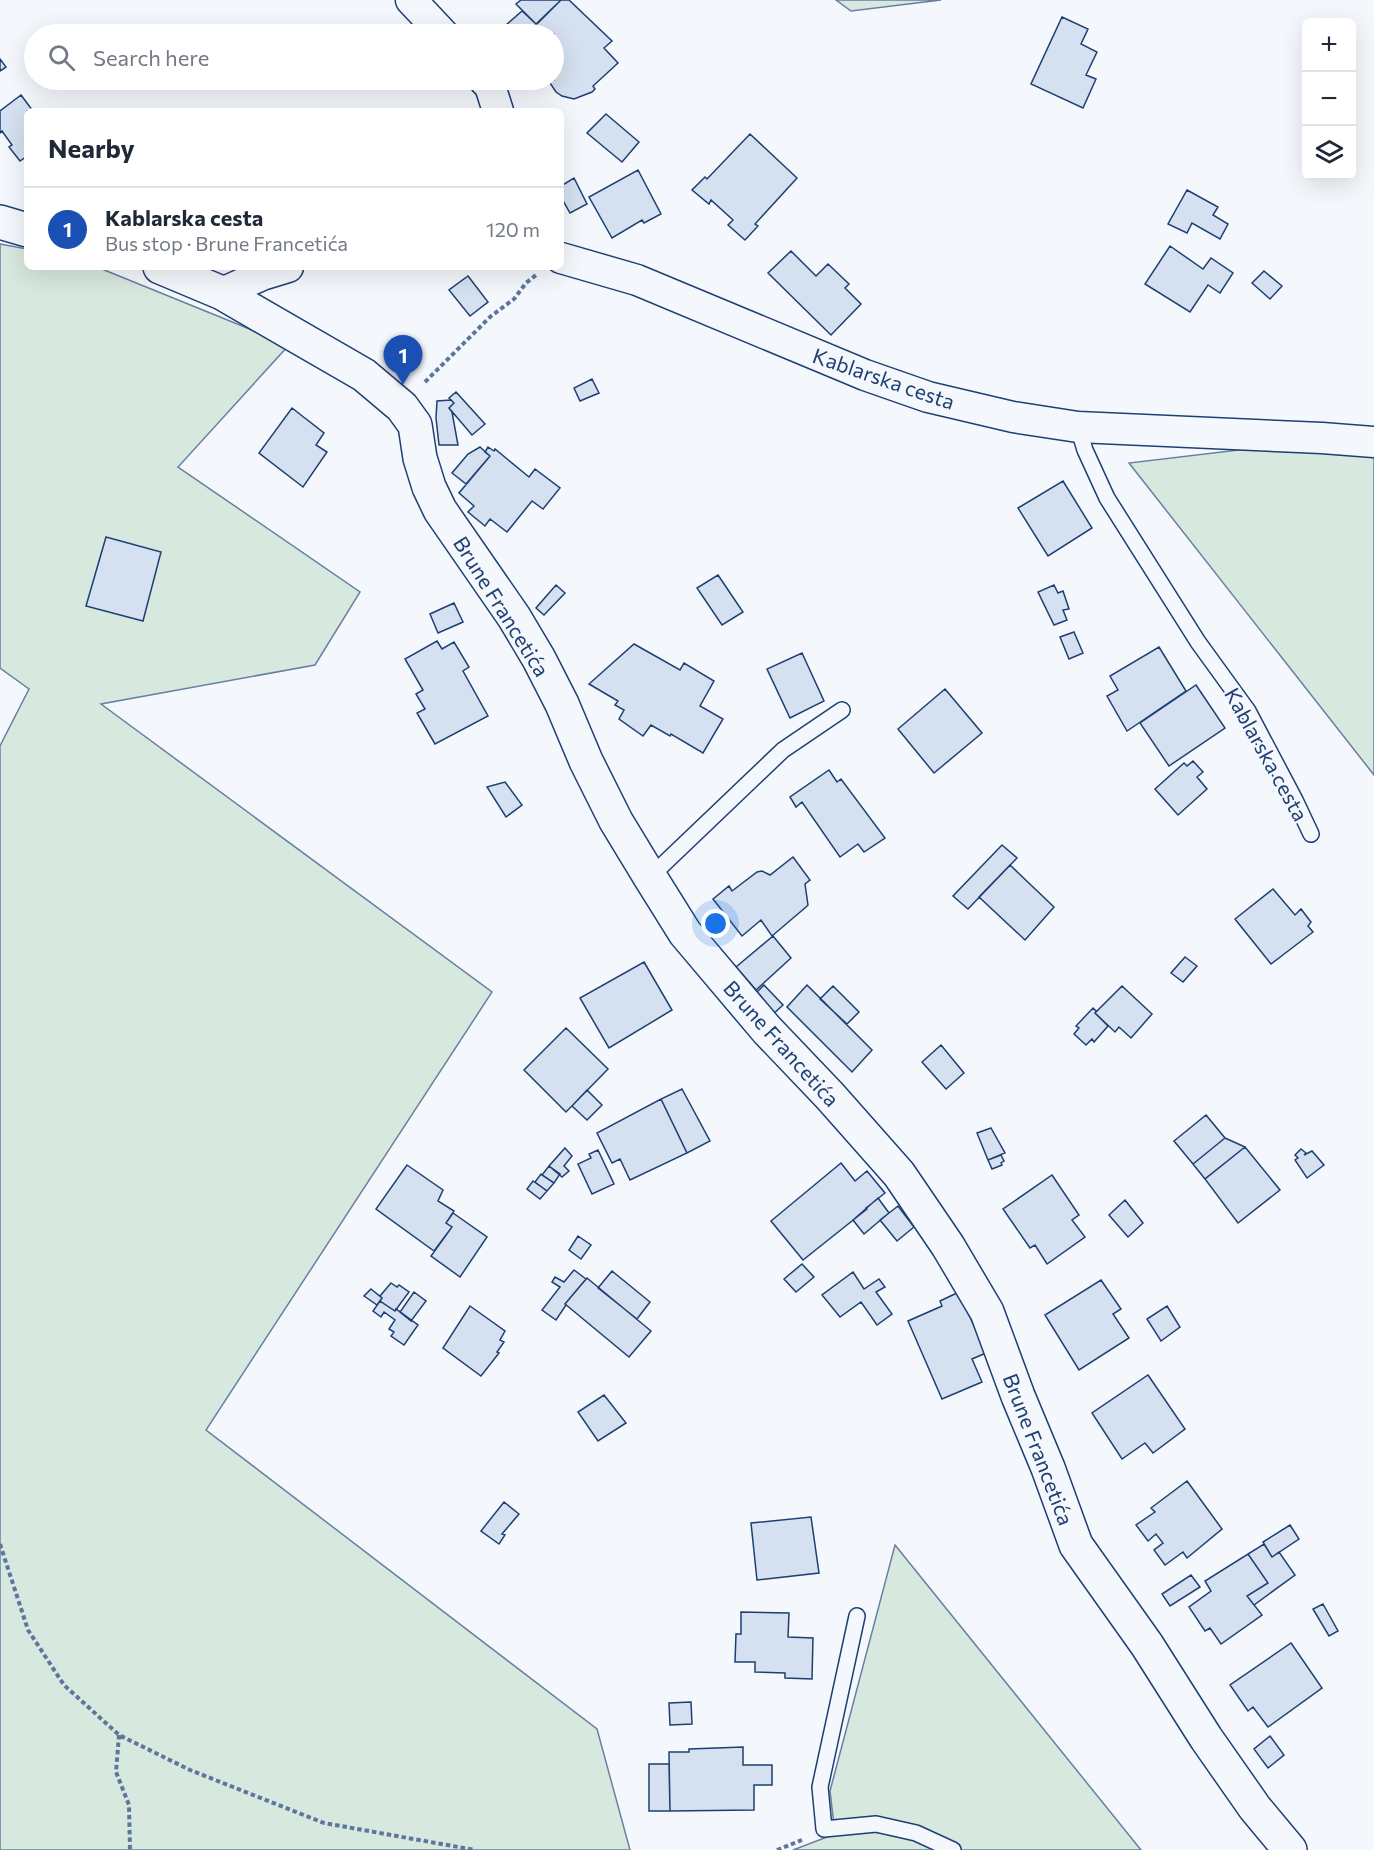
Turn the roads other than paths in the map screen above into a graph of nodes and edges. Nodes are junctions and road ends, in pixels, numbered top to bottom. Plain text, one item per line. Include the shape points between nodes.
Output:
1 (411, 0) edge
2 (434, 24) edge
3 (491, 90) edge
4 (497, 108) edge
5 (0, 222) edge
6 (24, 229) edge
7 (564, 267) edge
8 (167, 270) edge
9 (278, 270) edge
10 (222, 292) junction
11 (1078, 427) junction
12 (1374, 442) edge
13 (842, 710) dead end
14 (1311, 834) dead end
15 (650, 877) junction
16 (857, 1617) dead end
17 (953, 1850) edge
18 (1290, 1850) edge

1 - 2 street
3 - 4 street
5 - 6 street
7 - 11 street, Kablarska cesta via 638,280 865,375 928,397
8 - 10 street
9 - 10 street
10 - 15 street, Brune Francetića via 364,375 402,407 415,424 420,458 440,510 539,659 611,811
11 - 12 street, Kablarska cesta
11 - 14 lane, Kablarska cesta via 1107,498 1198,642 1248,711
13 - 15 lane via 783,750
15 - 18 street, Brune Francetića via 685,933 767,1030 899,1174 948,1246 987,1312 1076,1545 1148,1645 1255,1808
16 - 17 lane via 820,1787 824,1829 876,1824 916,1833

